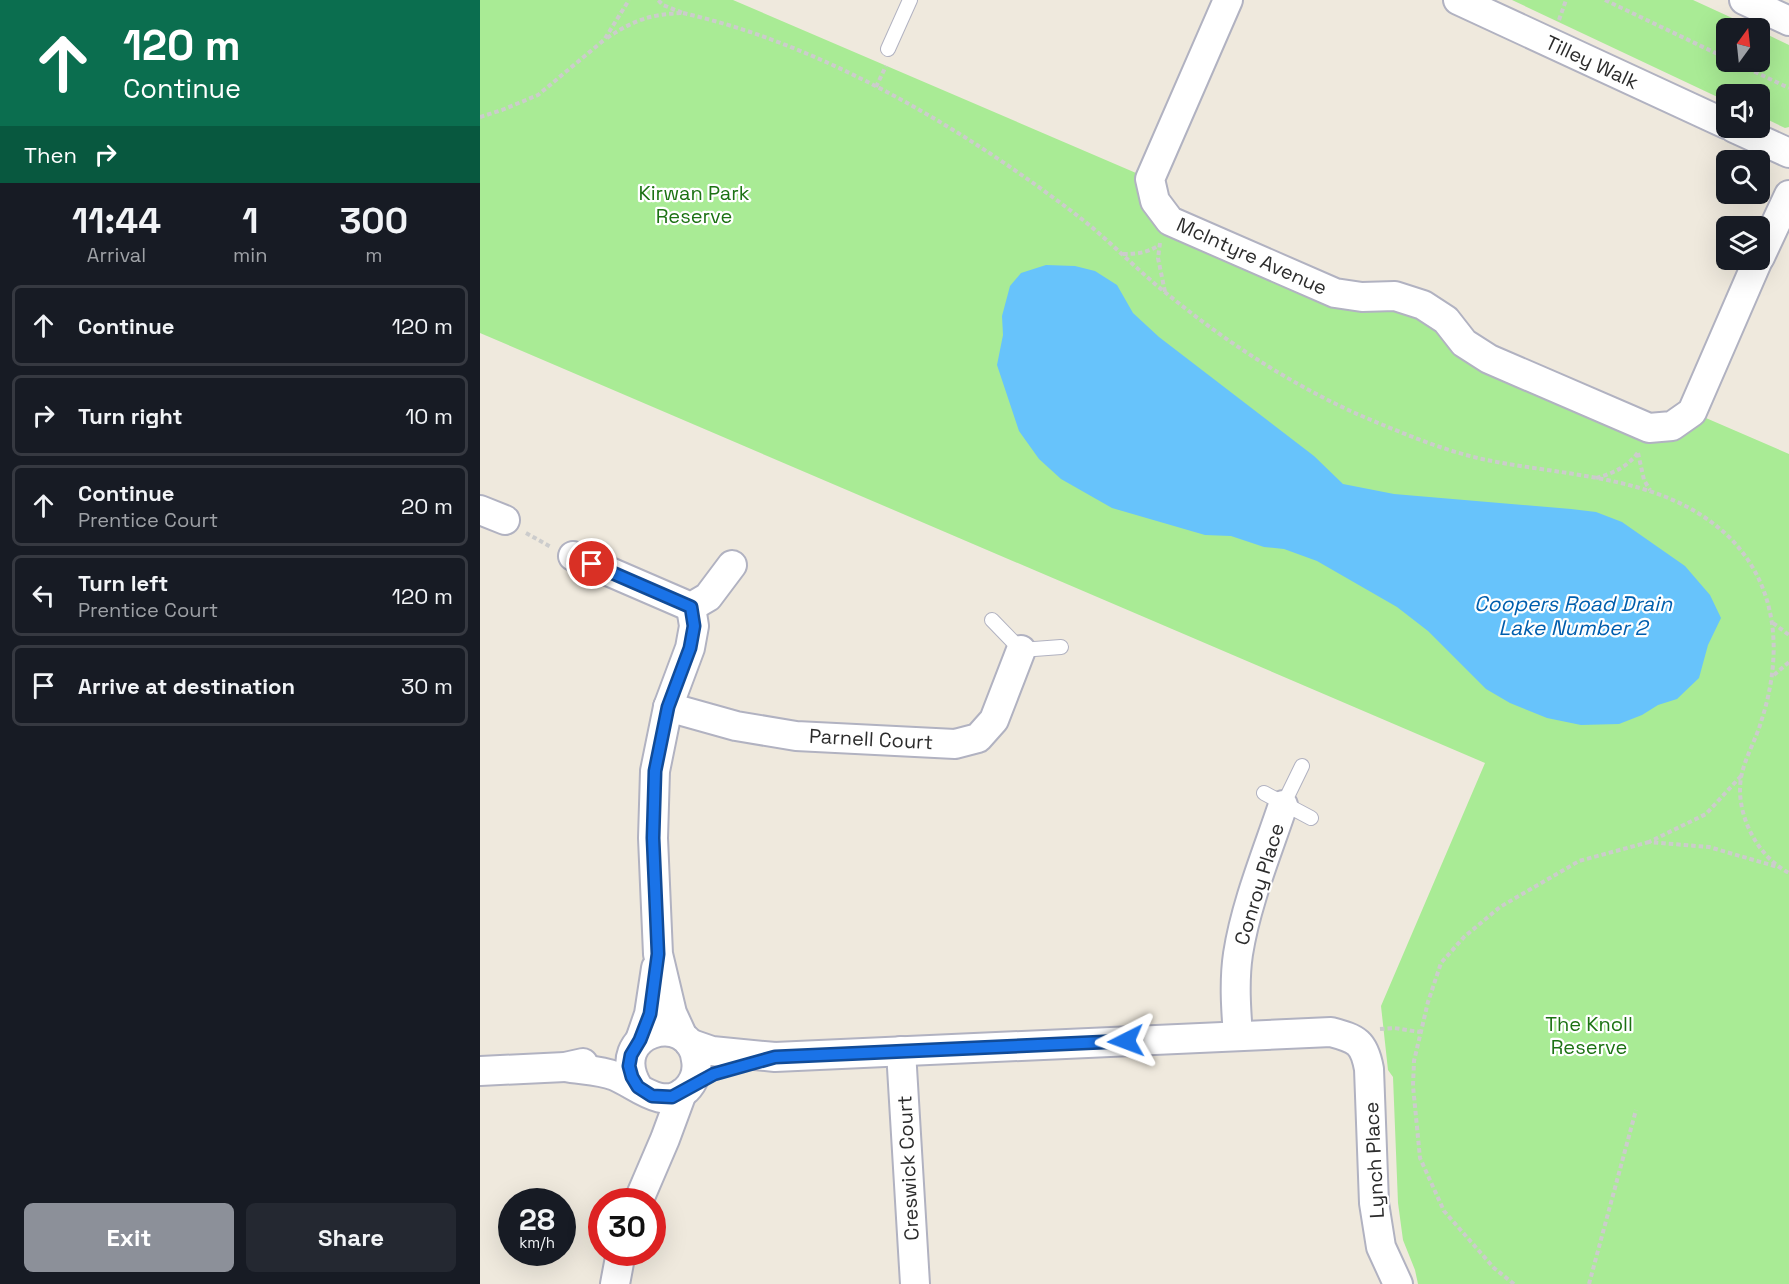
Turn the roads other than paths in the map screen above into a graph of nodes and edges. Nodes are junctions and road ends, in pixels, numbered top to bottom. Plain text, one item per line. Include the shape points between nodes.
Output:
1 (910, 0) edge
2 (1228, 0) edge
3 (1458, 0) edge
4 (1744, 0) edge
5 (1789, 21) edge
6 (888, 49) dead end
7 (1716, 119) edge
8 (1756, 138) edge
9 (1789, 153) edge
10 (1789, 195) edge
11 (1770, 235) edge
12 (1754, 270) edge
13 (573, 556) road end
14 (732, 565) dead end
15 (691, 607) junction
16 (992, 620) dead end
17 (1061, 647) dead end
18 (1021, 651) junction
19 (668, 707) junction
20 (1302, 766) dead end
21 (1274, 799) junction
22 (1311, 818) dead end
23 (658, 954) junction
24 (1238, 1036) junction
25 (686, 1040) junction
26 (638, 1042) junction
27 (901, 1052) junction
28 (775, 1057) junction
29 (565, 1067) junction
30 (480, 1071) edge
31 (640, 1089) junction
32 (684, 1091) junction
33 (642, 1188) edge
34 (644, 1188) edge
35 (618, 1266) edge
36 (615, 1284) edge
37 (915, 1284) edge
38 (1398, 1284) edge

1 - 6 lane
2 - 12 street, McIntyre Avenue via 1150,179 1155,201 1170,221 1335,293 1395,296 1423,305 1446,320 1464,343 1489,359 1649,428 1672,426 1692,412
3 - 7 street, Tilley Walk
4 - 5 street
8 - 9 street
10 - 11 street, McIntyre Avenue
13 - 15 street
14 - 15 street via 708,597
15 - 19 street via 694,626 690,648
16 - 18 lane
17 - 18 lane
18 - 19 street, Parnell Court via 994,720 978,738 956,744 796,736 736,726
19 - 23 street via 655,771 653,838
20 - 21 lane
21 - 22 lane, Conroy Place
21 - 24 street, Conroy Place via 1238,954
23 - 25 street via 672,1013
23 - 26 street via 650,1014
24 - 27 street
24 - 38 street, Lynch Place via 1331,1032 1354,1038 1366,1052 1374,1203 1381,1247
25 - 26 street via 661,1031
25 - 28 street via 712,1052
25 - 32 street via 695,1052 696,1072
26 - 29 street via 611,1056
26 - 31 street via 629,1066
27 - 28 street
27 - 37 street, Creswick Court
28 - 32 street via 714,1074
29 - 30 street
29 - 31 street via 613,1075
31 - 32 street via 662,1098
31 - 33 street via 650,1114 651,1138
32 - 34 street
35 - 36 street

